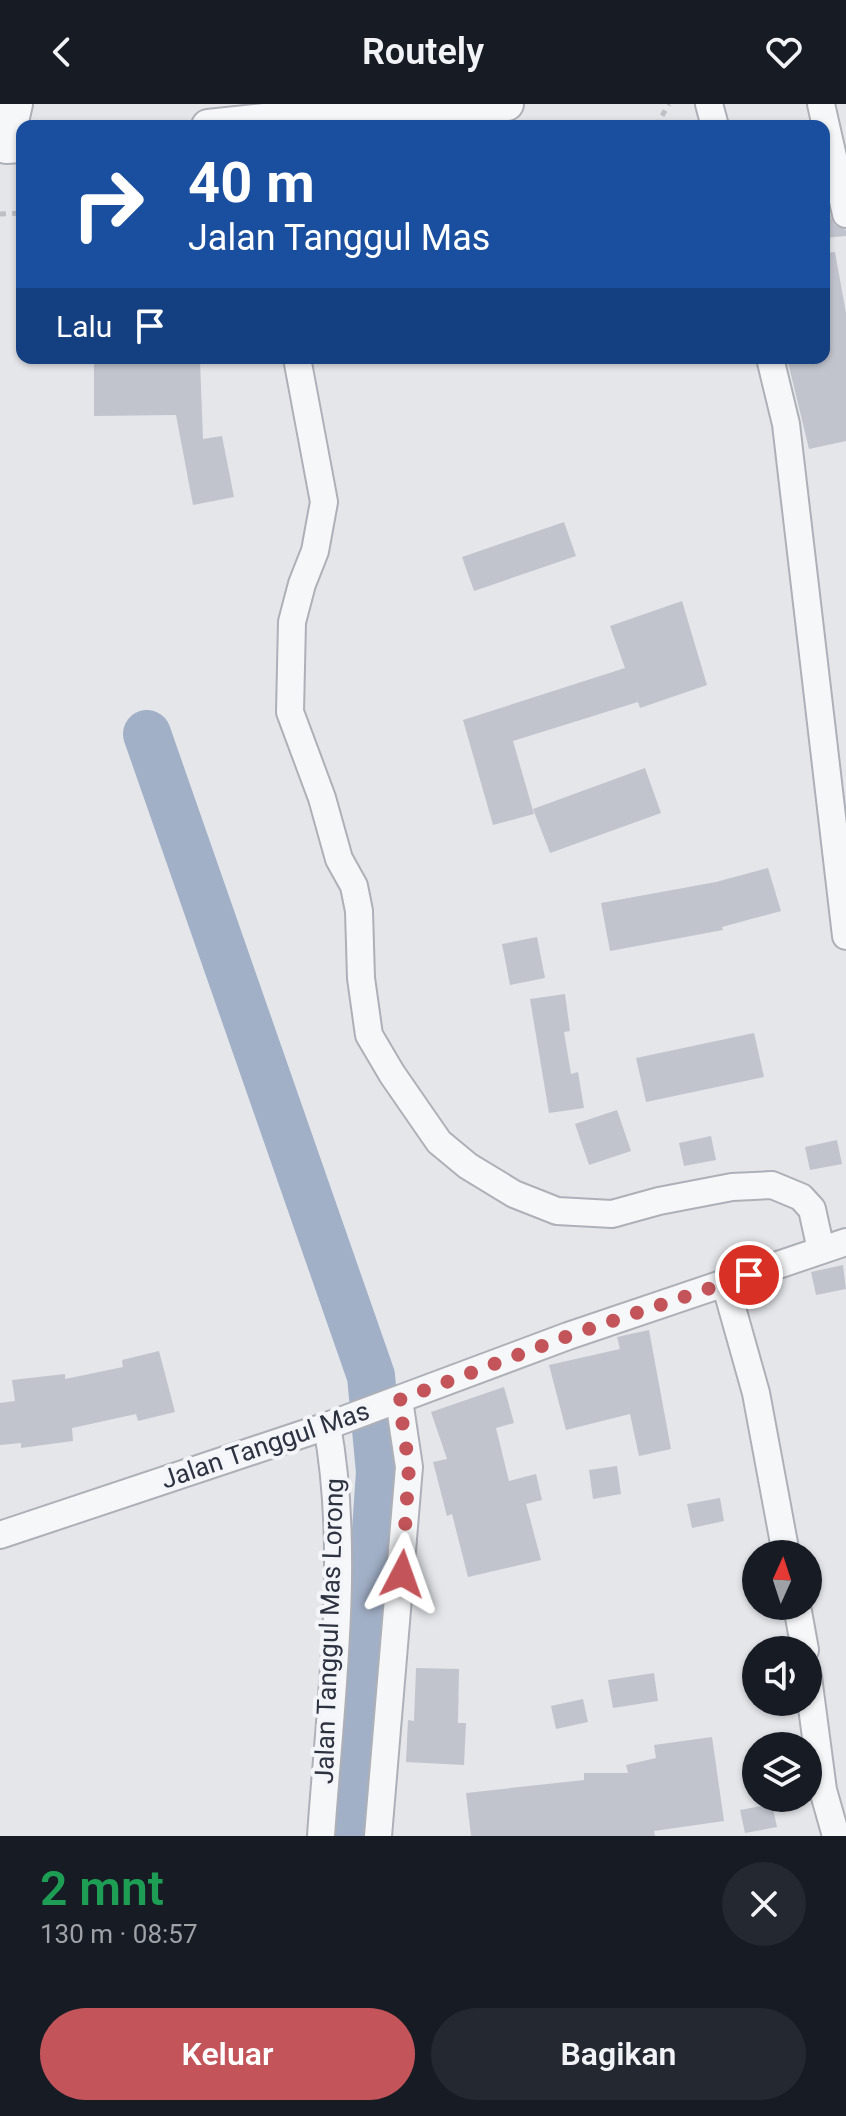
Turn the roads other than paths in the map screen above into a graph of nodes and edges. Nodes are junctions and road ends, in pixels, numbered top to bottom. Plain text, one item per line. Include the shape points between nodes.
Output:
1 (16, 104) edge
2 (507, 104) edge
3 (326, 108) edge
4 (290, 120) edge
5 (830, 144) edge
6 (9, 154) edge
7 (846, 214) edge
8 (298, 364) edge
9 (771, 364) edge
10 (846, 936) edge
11 (846, 1242) edge
12 (821, 1250) junction
13 (725, 1283) junction
14 (399, 1400) junction
15 (327, 1426) junction
16 (0, 1535) edge
17 (783, 1540) edge
18 (813, 1716) edge
19 (321, 1836) edge
20 (378, 1836) edge
21 (836, 1836) edge

1 - 6 street
2 - 3 street
3 - 4 street
5 - 7 street
8 - 12 street via 324,502 319,539 292,622 290,712 339,859 354,886 369,1035 392,1074 439,1142 514,1194 557,1211 612,1214 732,1187 772,1185 801,1197 812,1209
9 - 10 street via 786,424
11 - 12 street, Jalan Tanggul Mas
12 - 13 street, Jalan Tanggul Mas
13 - 14 street, Jalan Tanggul Mas
13 - 17 street via 756,1393
14 - 15 street, Jalan Tanggul Mas
14 - 20 street via 409,1467
15 - 16 street, Jalan Tanggul Mas
15 - 19 street, Jalan Tanggul Mas Lorong via 336,1472 336,1566
18 - 21 street via 823,1790

